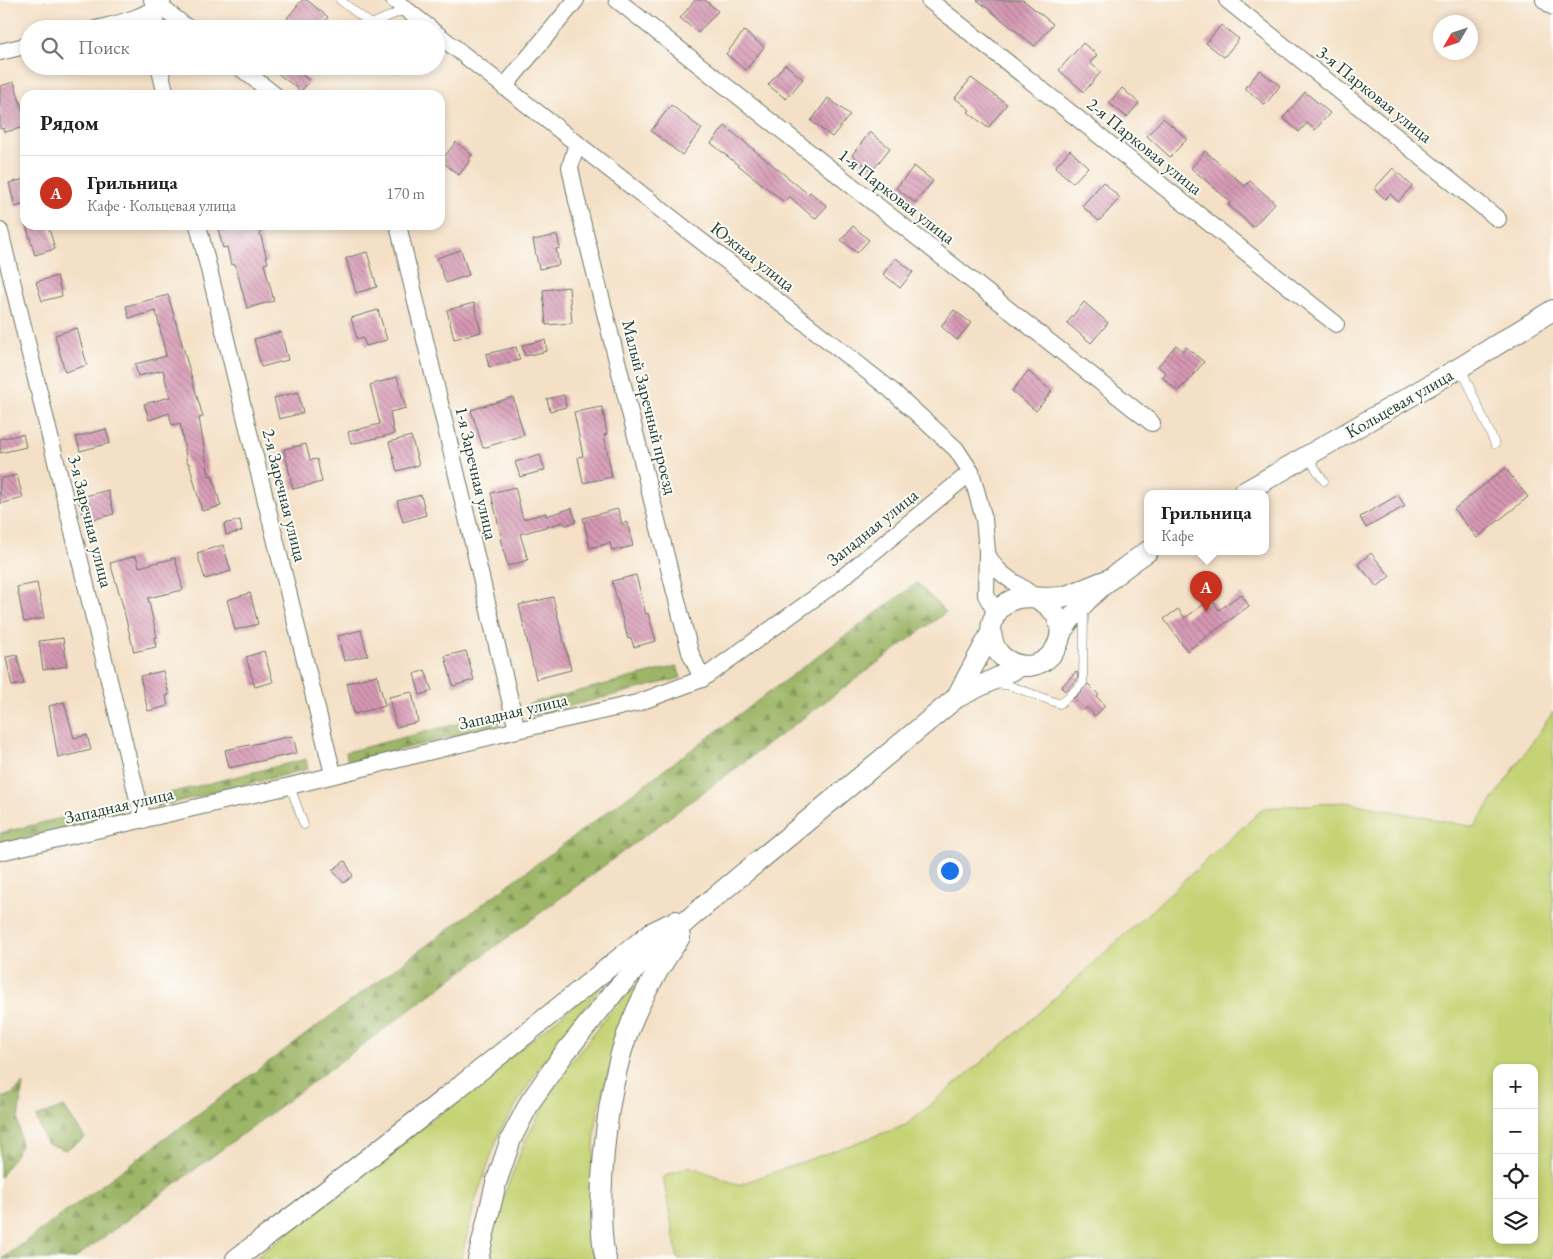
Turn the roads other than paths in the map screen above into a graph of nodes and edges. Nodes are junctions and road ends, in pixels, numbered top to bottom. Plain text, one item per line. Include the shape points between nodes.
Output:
1 (340, 0) edge
2 (576, 0) edge
3 (617, 0) edge
4 (930, 0) edge
5 (1227, 0) edge
6 (1544, 0) edge
7 (158, 2) edge
8 (400, 4) edge
9 (1553, 7) edge
10 (129, 20) edge
11 (155, 20) edge
12 (179, 20) edge
13 (366, 20) edge
14 (377, 20) edge
15 (419, 20) edge
16 (445, 40) edge
17 (20, 47) edge
18 (0, 52) edge
19 (161, 75) edge
20 (249, 75) edge
21 (504, 87) junction
22 (165, 90) edge
23 (269, 90) edge
24 (577, 144) junction
25 (1498, 219) dead end
26 (199, 230) edge
27 (399, 230) edge
28 (0, 231) edge
29 (1553, 310) edge
30 (1336, 324) dead end
31 (1461, 367) junction
32 (1152, 423) dead end
33 (1495, 444) dead end
34 (1307, 456) junction
35 (971, 472) junction
36 (1324, 481) dead end
37 (1248, 490) edge
38 (987, 551) junction
39 (1144, 554) edge
40 (1112, 578) junction
41 (1036, 598) junction
42 (1084, 605) junction
43 (996, 613) junction
44 (991, 633) junction
45 (1061, 633) junction
46 (1021, 666) junction
47 (702, 679) junction
48 (986, 683) junction
49 (956, 698) junction
50 (517, 730) junction
51 (333, 774) junction
52 (290, 786) junction
53 (143, 820) junction
54 (304, 824) dead end
55 (0, 852) edge
56 (698, 911) junction
57 (236, 1259) edge
58 (478, 1259) edge
59 (606, 1259) edge

1 - 13 lane
2 - 21 street
3 - 32 street, 1-я Парковая улица
4 - 30 street, 2-я Парковая улица
5 - 25 street, 3-я Парковая улица
6 - 9 street
7 - 10 street
7 - 11 street
7 - 12 street
8 - 14 lane
8 - 15 street
16 - 21 street, Южная улица
17 - 18 street
19 - 22 street
20 - 23 street
21 - 24 street, Южная улица
24 - 35 street, Южная улица via 891,390 956,449
24 - 47 street, Малый Заречный проезд via 570,167 577,201 690,652
26 - 51 street, 2-я Заречная улица
27 - 50 street, 1-я Заречная улица
28 - 53 street, 3-я Заречная улица
29 - 31 street, Кольцевая улица
31 - 33 lane
31 - 34 street, Кольцевая улица
34 - 36 lane
34 - 37 street, Кольцевая улица
35 - 38 street, Южная улица via 984,519
35 - 47 street, Западная улица via 836,582
38 - 41 street via 991,563 1001,574
38 - 43 street, Южная улица via 986,595
39 - 40 street
40 - 41 street via 1064,596
40 - 42 street
41 - 43 street via 1013,598
41 - 45 street via 1054,611
42 - 45 street via 1070,618
42 - 48 lane via 1083,683 1060,704 1011,686
43 - 44 street
44 - 46 street via 1001,656
44 - 49 street
45 - 46 street via 1058,644 1044,662
46 - 48 street
47 - 50 street, Западная улица via 637,703
48 - 49 street
49 - 56 street
50 - 51 street, Западная улица
51 - 52 street, Западная улица
52 - 53 street, Западная улица
52 - 54 lane
53 - 55 street, Западная улица
56 - 57 street via 651,933 339,1182
56 - 58 street via 650,953 615,991 530,1102 511,1139 496,1183
56 - 59 street via 648,988 632,1020 621,1055 610,1101 604,1153 601,1204

